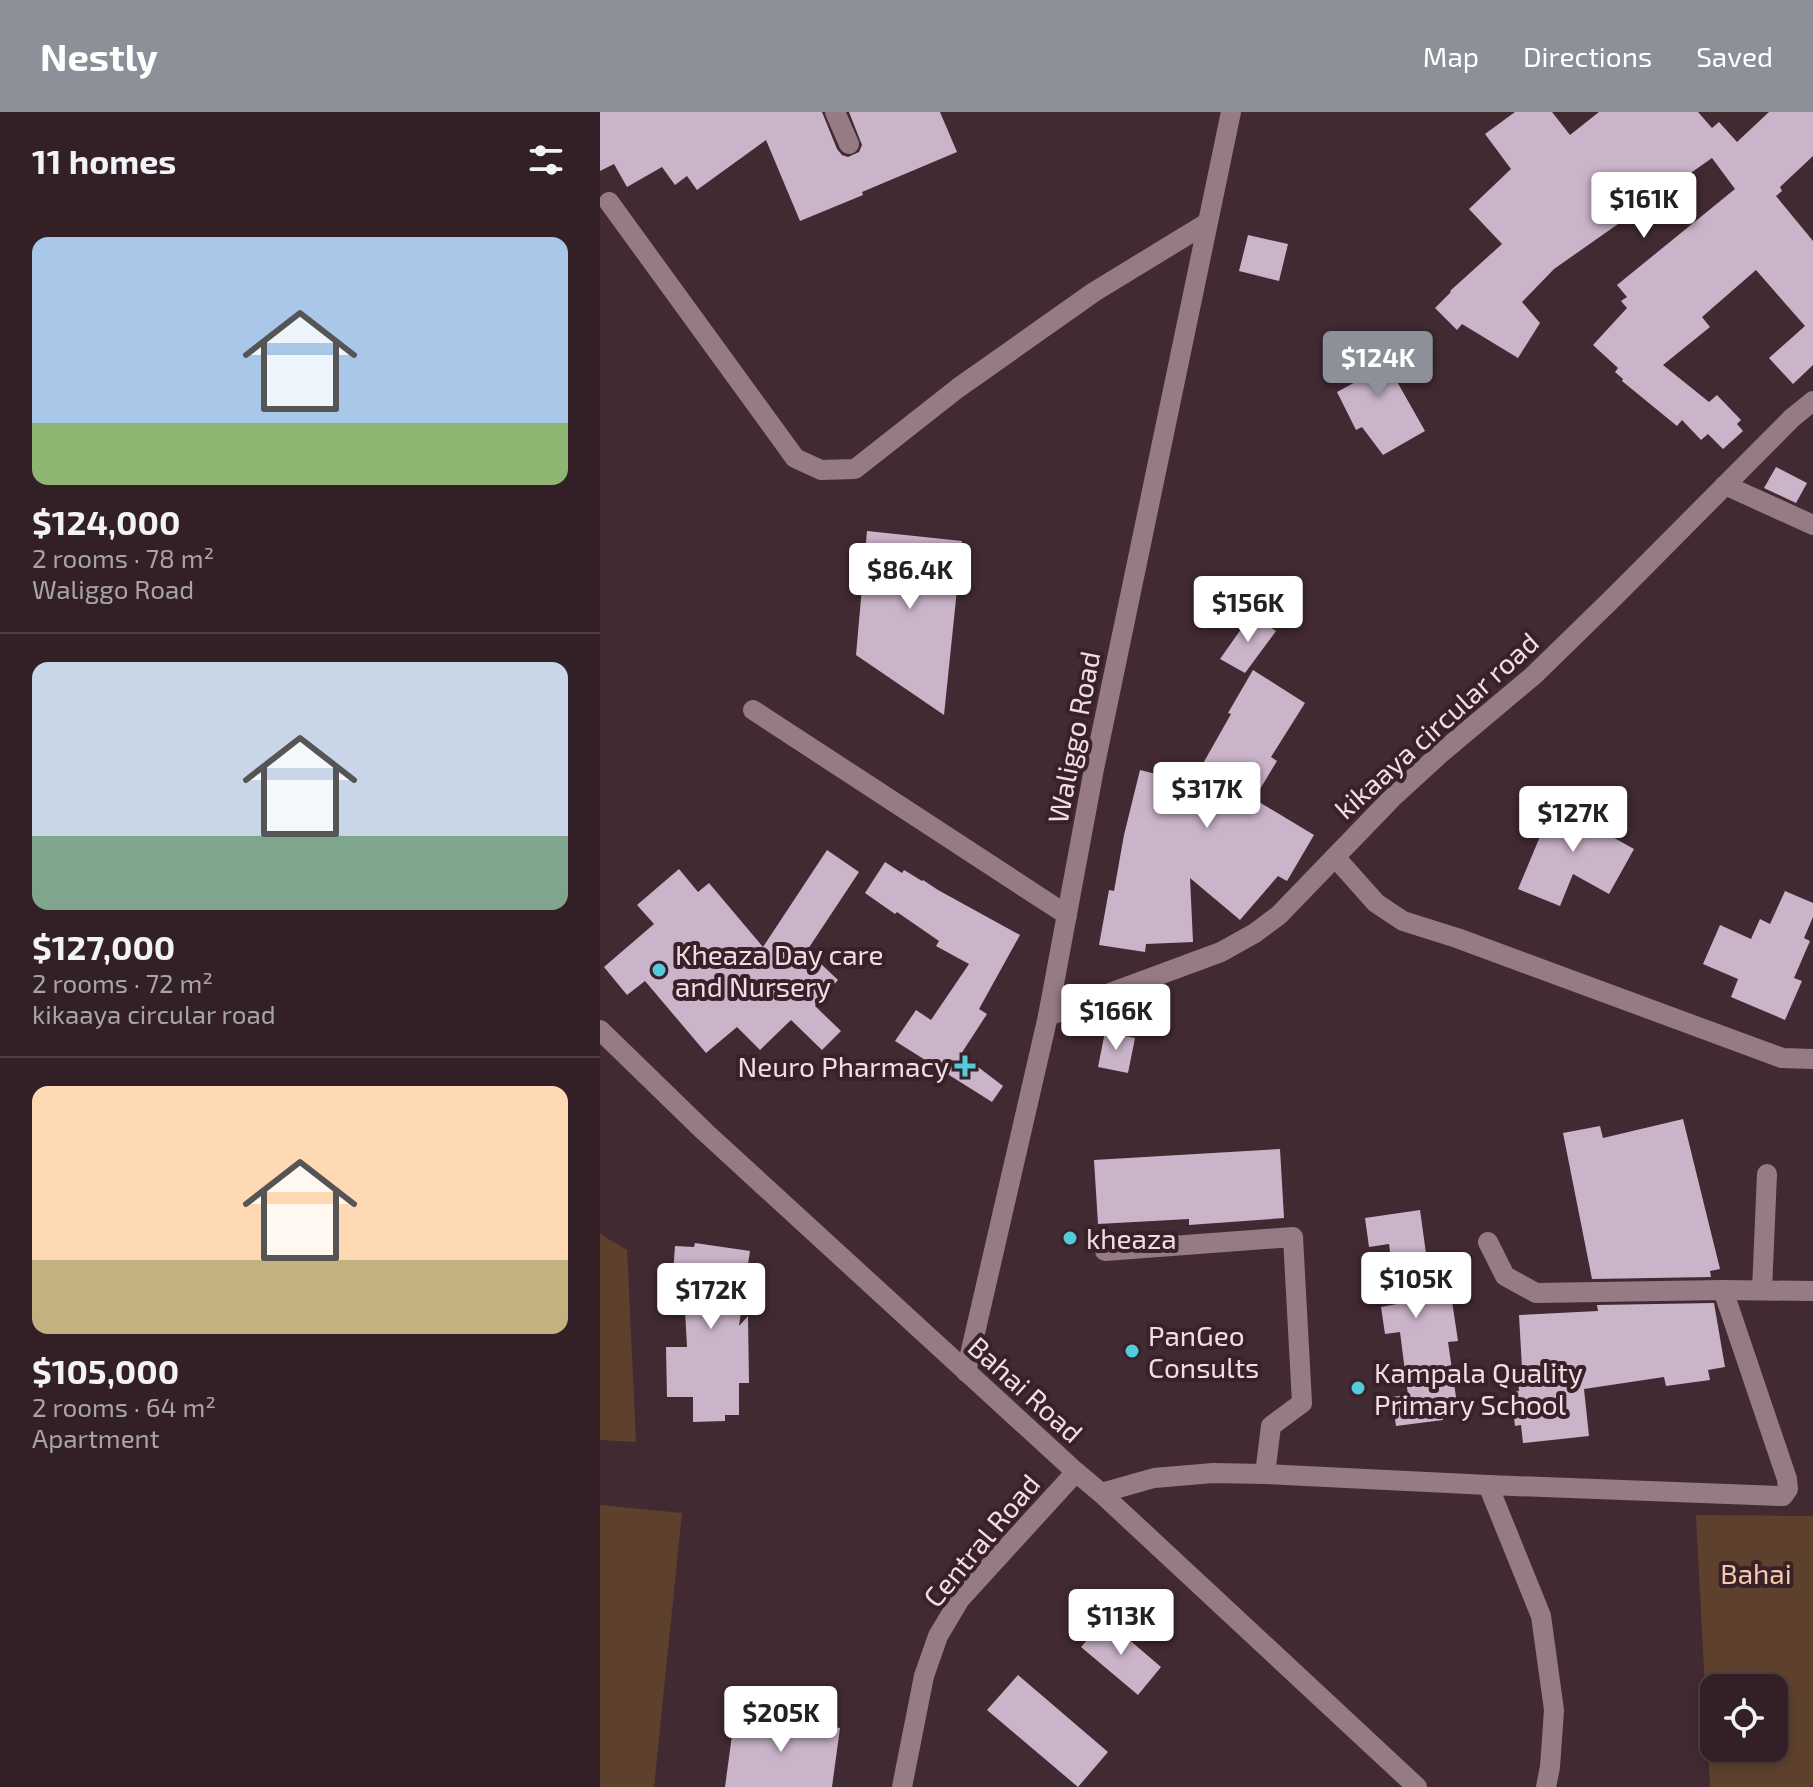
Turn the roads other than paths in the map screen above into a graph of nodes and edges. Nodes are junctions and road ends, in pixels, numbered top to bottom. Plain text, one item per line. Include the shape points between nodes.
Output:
1 (835, 112) edge
2 (1231, 112) edge
3 (849, 144) dead end
4 (609, 202) dead end
5 (1207, 223) junction
6 (1813, 401) edge
7 (1725, 485) junction
8 (1813, 525) edge
9 (753, 710) dead end
10 (1335, 857) junction
11 (1067, 915) junction
12 (1048, 1016) junction
13 (600, 1030) edge
14 (1813, 1059) edge
15 (1767, 1174) dead end
16 (1488, 1242) dead end
17 (1105, 1251) dead end
18 (1723, 1290) junction
19 (1762, 1290) junction
20 (1813, 1291) edge
21 (966, 1372) junction
22 (1076, 1472) junction
23 (1265, 1474) junction
24 (1488, 1485) junction
25 (1101, 1493) junction
26 (902, 1787) edge
27 (1417, 1787) edge
28 (1546, 1787) edge

1 - 3 street
2 - 5 street, Waliggo Road
4 - 5 street via 795,458 821,470 855,469 1094,292
5 - 11 street, Waliggo Road
6 - 7 street, kikaaya circular road
7 - 8 street
7 - 10 street, kikaaya circular road via 1534,675 1441,753
9 - 11 street
10 - 12 street, kikaaya circular road via 1279,915 1221,952
10 - 14 street via 1376,903 1403,921 1782,1058
11 - 12 street, Waliggo Road
12 - 21 street, Waliggo Road
13 - 21 street, Bahai Road
15 - 19 street
16 - 18 street via 1505,1276 1536,1293
17 - 23 street via 1293,1237 1302,1403 1271,1426
18 - 19 street
18 - 24 street via 1787,1479 1783,1496
19 - 20 street
21 - 22 street, Bahai Road
22 - 25 street, Bahai Road
22 - 26 street, Central Road via 960,1599 938,1636 924,1676
23 - 24 street
23 - 25 street via 1154,1478
24 - 28 street via 1541,1616 1554,1710
25 - 27 street, Bahai Road

